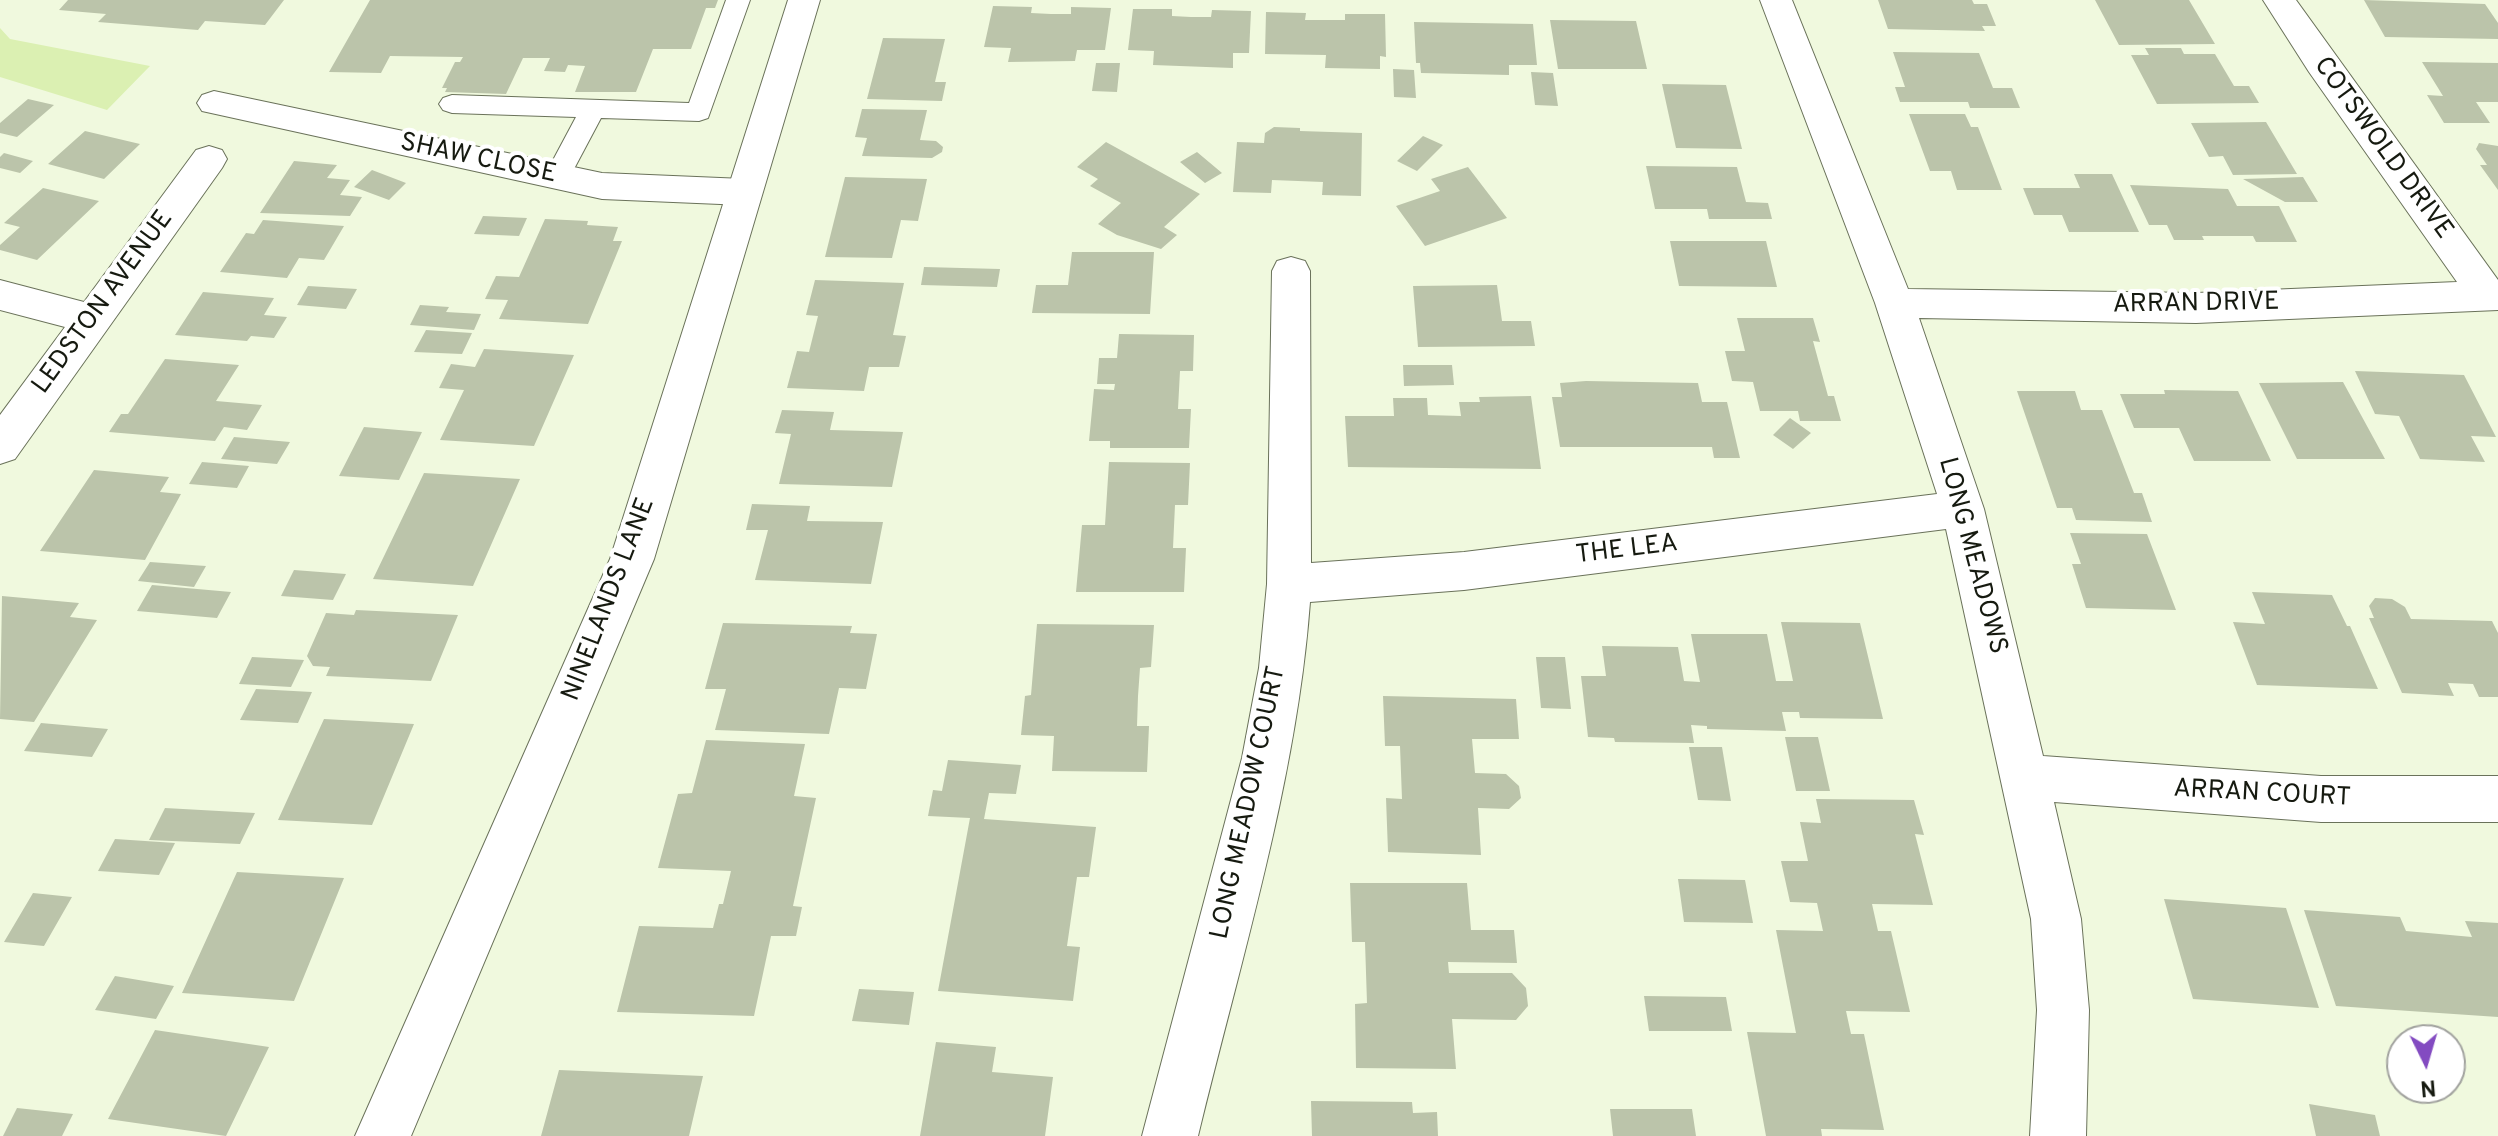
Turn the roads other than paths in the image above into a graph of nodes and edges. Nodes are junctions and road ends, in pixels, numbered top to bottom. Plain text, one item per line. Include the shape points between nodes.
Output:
1 (738, 0) edge
2 (804, 0) edge
3 (1776, 0) edge
4 (2279, 0) edge
5 (214, 103) dead end
6 (452, 104) dead end
7 (593, 108) junction
8 (209, 159) dead end
9 (557, 177) junction
10 (744, 192) junction
11 (1291, 271) dead end
12 (0, 295) edge
13 (2493, 295) edge
14 (1894, 303) junction
15 (92, 319) junction
16 (0, 447) edge
17 (1963, 509) junction
18 (1289, 584) junction
19 (2026, 777) junction
20 (2498, 799) edge
21 (383, 1136) edge
22 (1170, 1136) edge
23 (2058, 1136) edge

1 - 7 lane via 699,112
2 - 10 street, NINELANDS LANE
3 - 14 street, LONG MEADOWS
4 - 13 street, COTSWOLD DRIVE
5 - 9 street, SHAW CLOSE
6 - 7 lane
7 - 9 lane
8 - 15 street, LEDSTON AVENUE
9 - 10 street, SHAW CLOSE via 602,186
10 - 21 street, NINELANDS LANE via 632,559
11 - 18 street, LONG MEADOW COURT
12 - 15 street
13 - 14 street, ARRAN DRIVE via 2196,308
14 - 17 street, LONG MEADOWS
15 - 16 street, LEDSTON AVENUE
17 - 18 street, THE LEA via 1464,571
17 - 19 street, LONG MEADOWS
18 - 22 street, LONG MEADOW COURT via 1282,668 1266,758
19 - 20 street, ARRAN COURT via 2221,795 2414,802
19 - 23 street, LONG MEADOWS via 2056,919 2063,1010

